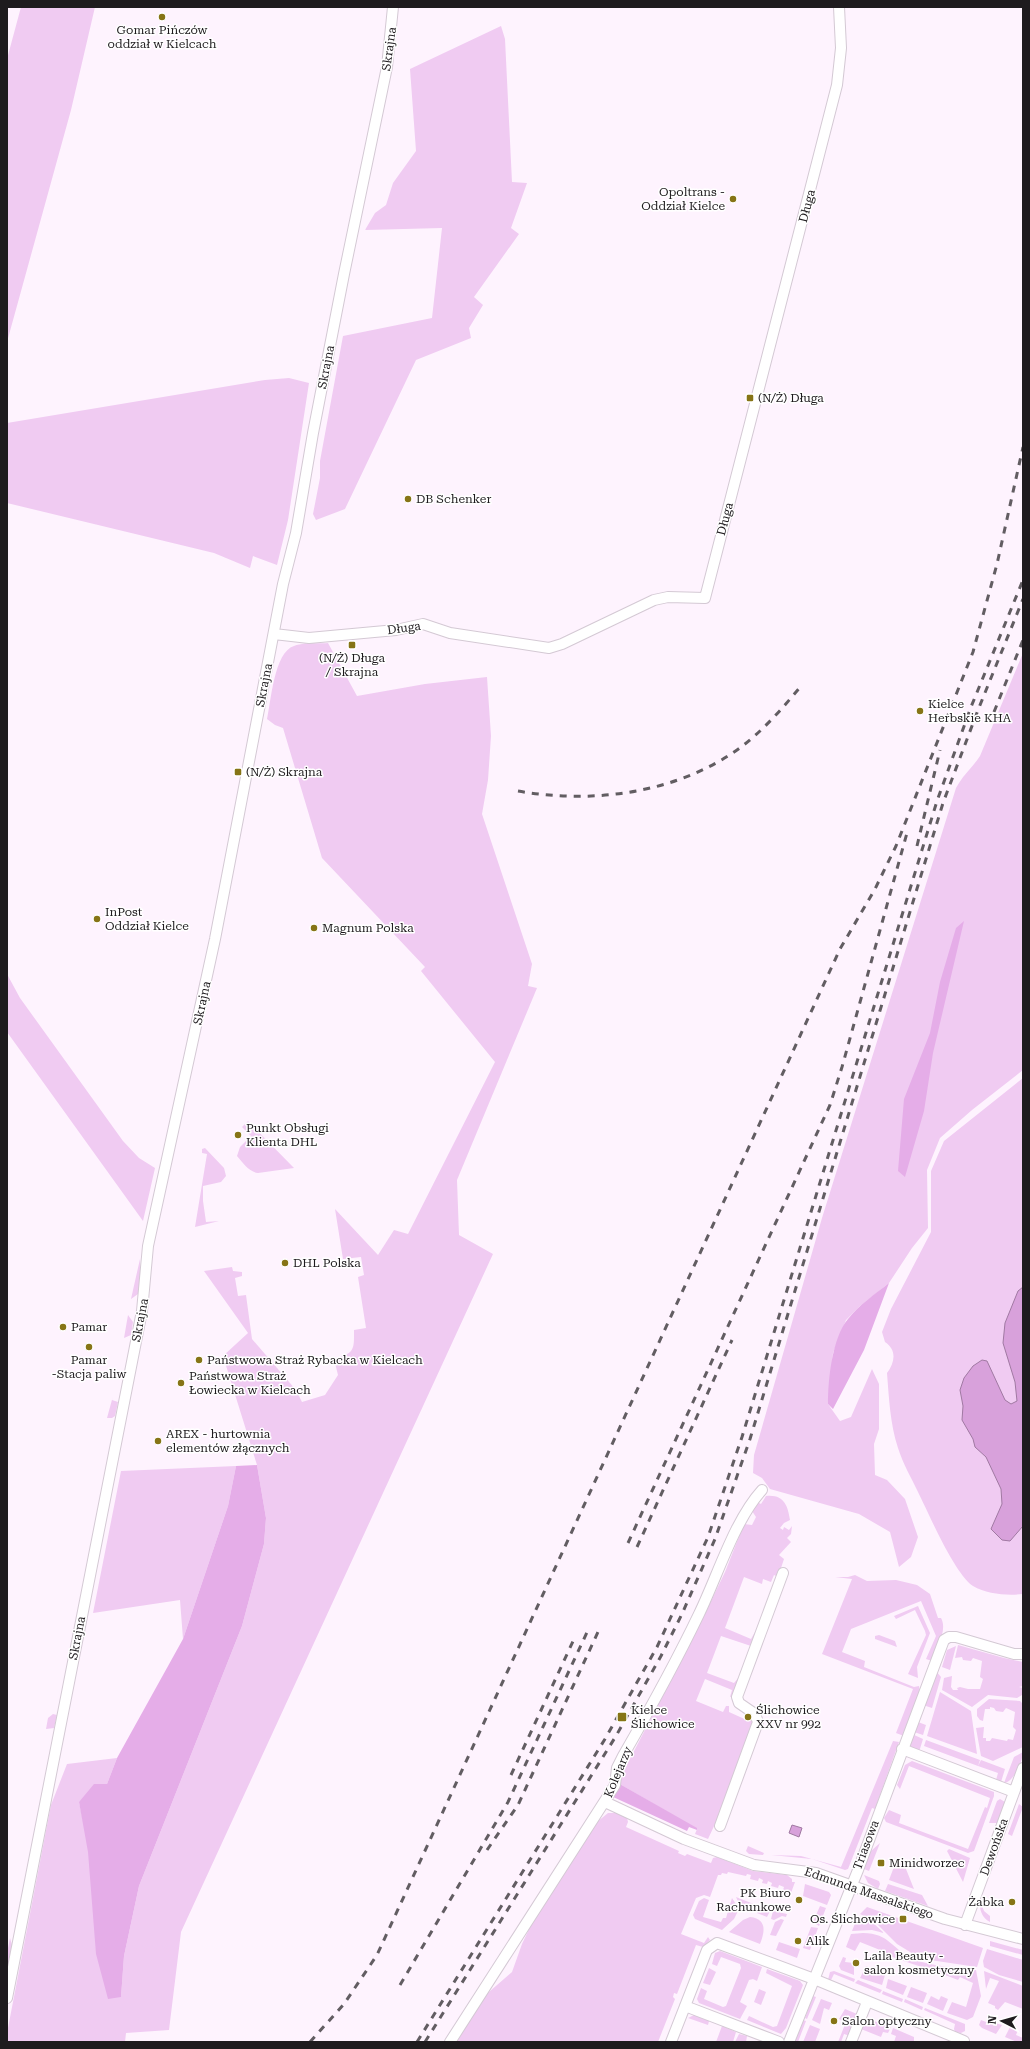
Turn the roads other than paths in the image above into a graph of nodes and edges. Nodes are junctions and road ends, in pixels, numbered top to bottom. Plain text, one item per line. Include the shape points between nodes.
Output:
1 (393, 7) edge
2 (839, 7) edge
3 (274, 634) junction
4 (762, 1490) dead end
5 (784, 1573) dead end
6 (1023, 1654) edge
7 (902, 1749) junction
8 (1023, 1768) edge
9 (1014, 1792) junction
10 (604, 1802) junction
11 (720, 1826) dead end
12 (851, 1886) junction
13 (965, 1925) junction
14 (1023, 1939) edge
15 (814, 1979) junction
16 (7, 1998) edge
17 (867, 2002) junction
18 (685, 2006) junction
19 (964, 2041) dead end
20 (450, 2042) edge
21 (671, 2042) edge
22 (779, 2042) edge
23 (789, 2042) edge
24 (851, 2042) edge

1 - 3 street, Skrajna via 387,67
2 - 3 street, Długa via 841,48 837,85 704,598 668,597 654,600 549,648 450,633 423,624 390,631 309,638
3 - 16 street, Skrajna via 215,939 148,1246 142,1311
4 - 10 street, Kolejarzy via 752,1501 736,1530 699,1614 623,1756 617,1768 615,1785
5 - 11 street via 738,1696 739,1703 755,1714 758,1722
6 - 7 street, Triasowa via 1014,1654 952,1637 946,1638 940,1647
7 - 9 street
7 - 12 street, Triasowa
8 - 9 street, Dewońska
9 - 13 street, Dewońska
10 - 12 street, Edmunda Massalskiego via 690,1841 754,1865 806,1871
10 - 20 street, Kolejarzy
12 - 13 street, Edmunda Massalskiego
12 - 15 street, Triasowa
13 - 14 street, Edmunda Massalskiego
15 - 17 street
15 - 18 street via 717,1943 707,1950
15 - 23 street, Triasowa
17 - 19 street
17 - 24 street
18 - 21 street
18 - 22 street

